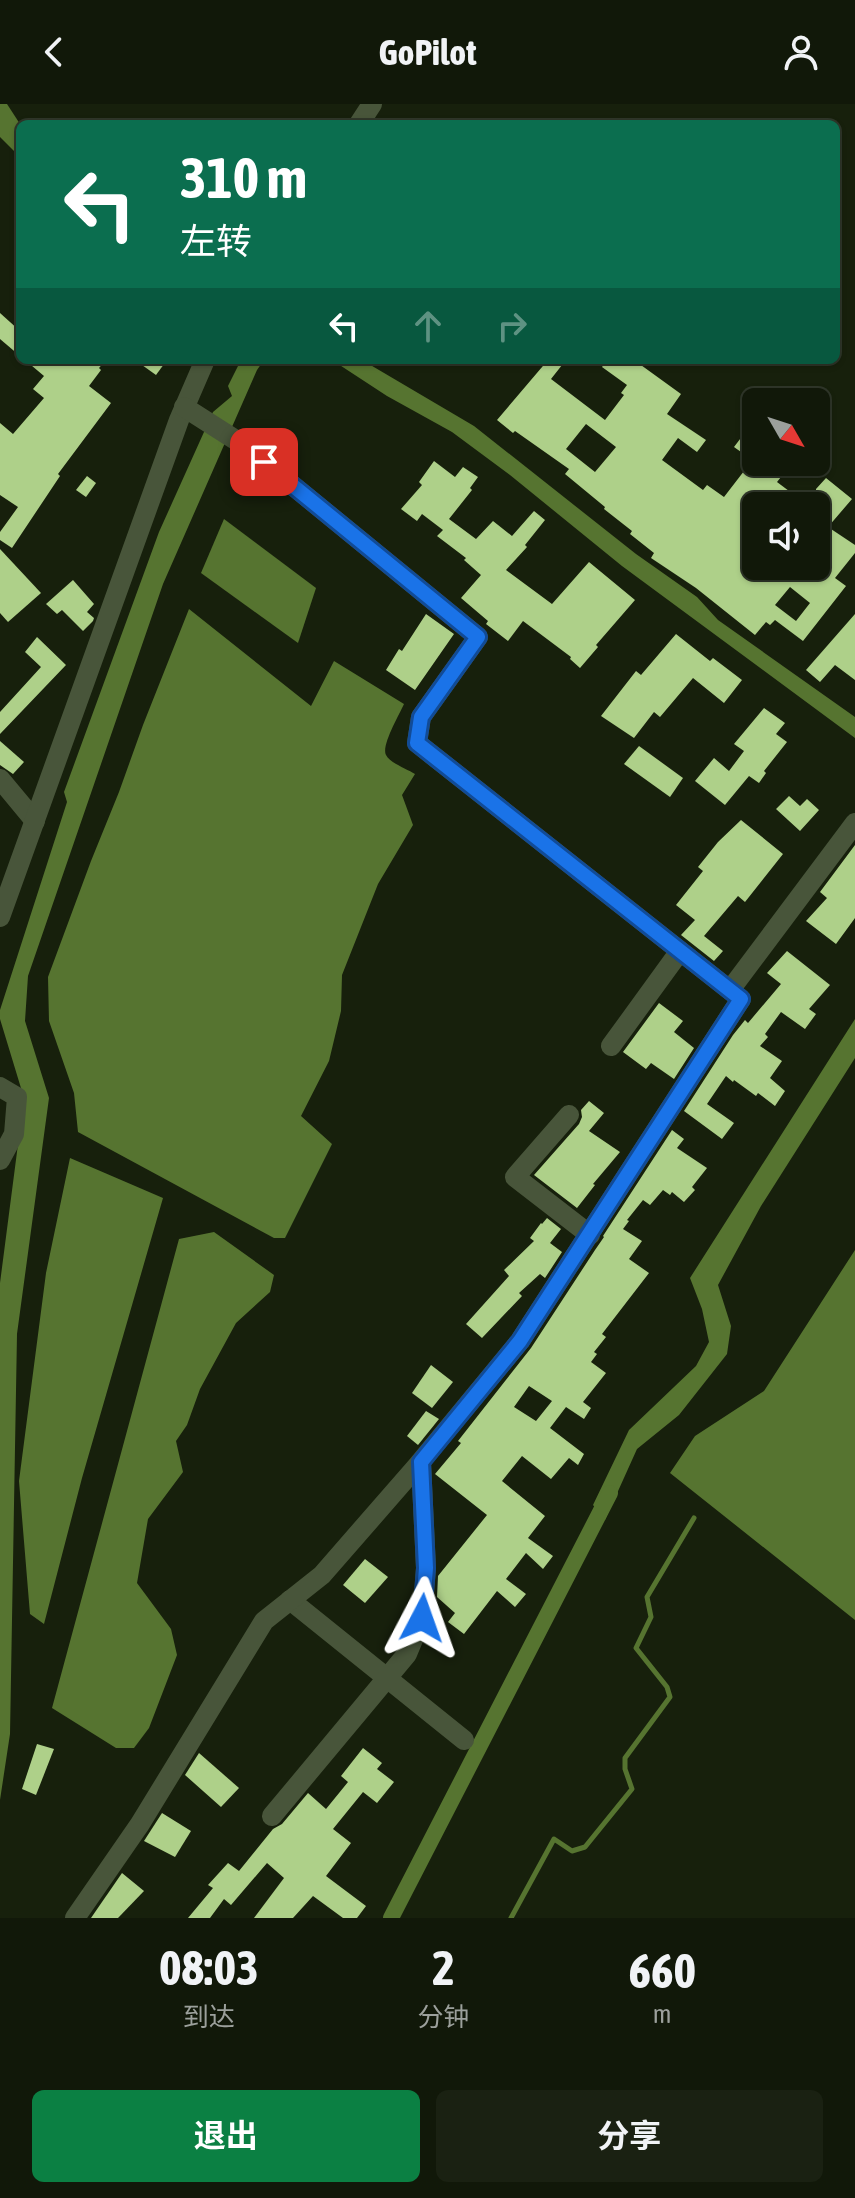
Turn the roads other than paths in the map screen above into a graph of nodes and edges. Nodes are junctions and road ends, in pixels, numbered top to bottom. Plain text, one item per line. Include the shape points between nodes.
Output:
1 (203, 364) edge
2 (184, 407) junction
3 (0, 779) edge
4 (35, 821) junction
5 (855, 823) edge
6 (0, 917) edge
7 (680, 951) junction
8 (730, 990) junction
9 (611, 1046) dead end
10 (0, 1087) edge
11 (569, 1115) dead end
12 (0, 1160) edge
13 (590, 1235) junction
14 (421, 1462) junction
15 (290, 1600) junction
16 (387, 1678) junction
17 (464, 1740) dead end
18 (272, 1816) dead end
19 (75, 1918) edge

1 - 2 street
2 - 4 street
2 - 7 street via 242,444 478,637 421,717 417,743
3 - 4 street
4 - 6 street
5 - 8 street
7 - 8 street
7 - 9 street
8 - 13 street via 741,999
10 - 12 street via 17,1097 14,1134
11 - 13 street via 515,1177
13 - 14 street via 520,1341
14 - 15 street via 322,1575
14 - 16 street via 426,1568 422,1618 407,1654
15 - 16 street
15 - 19 street via 264,1621 140,1824
16 - 17 street
16 - 18 street

